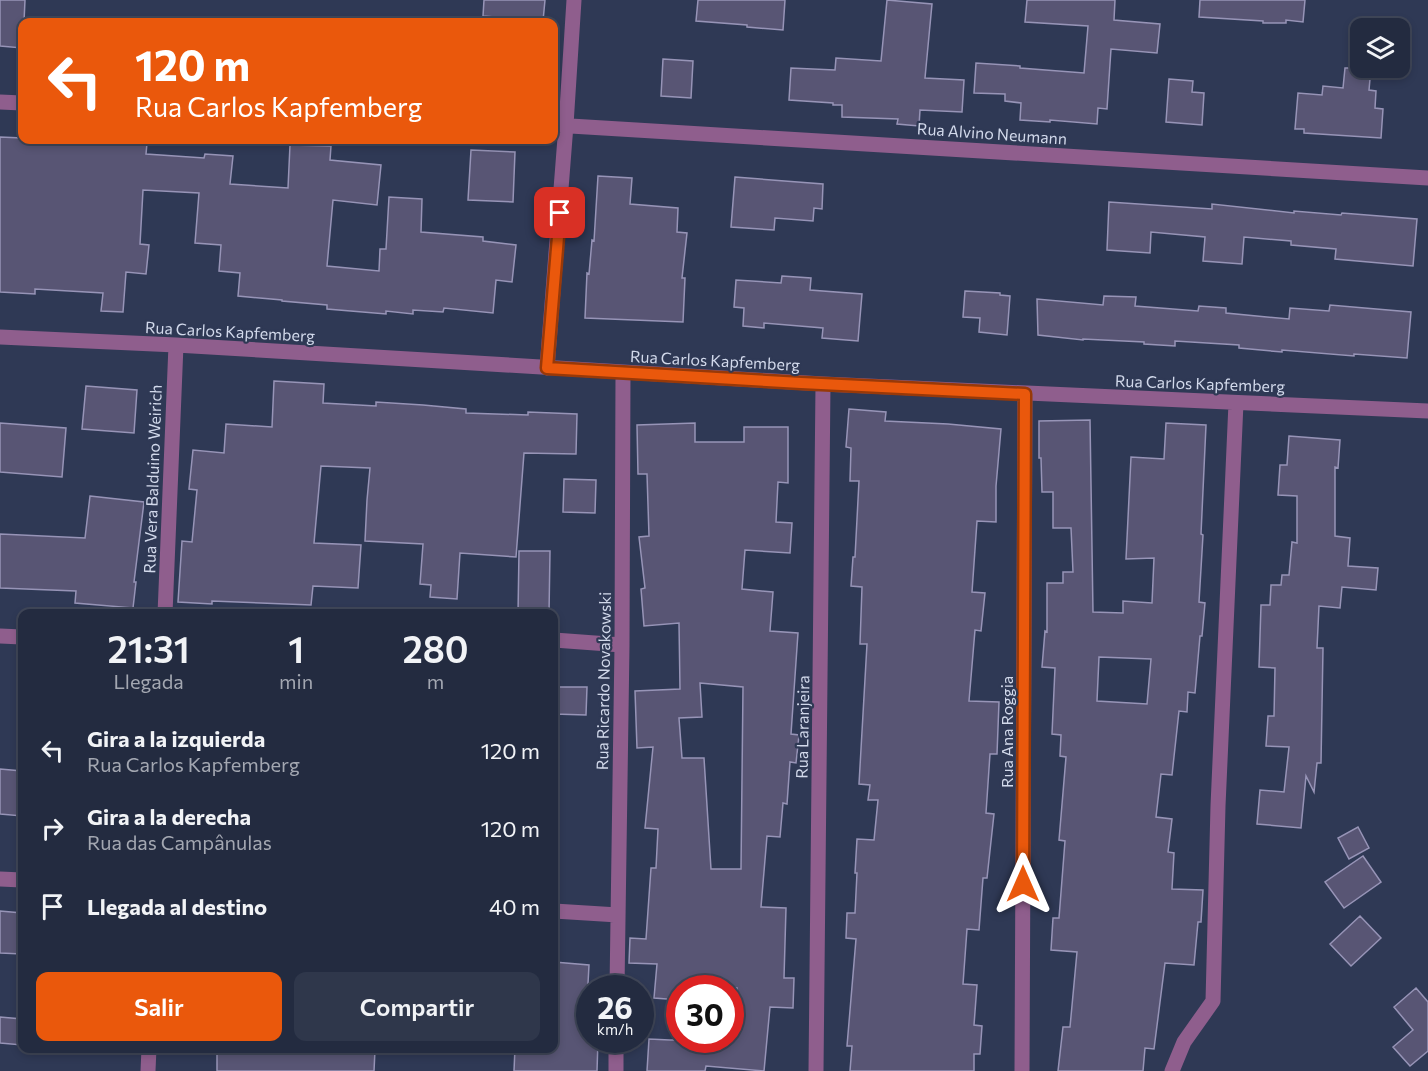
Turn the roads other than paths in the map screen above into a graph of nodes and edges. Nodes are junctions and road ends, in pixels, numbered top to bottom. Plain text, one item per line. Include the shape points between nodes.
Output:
1 (574, 0) edge
2 (0, 102) edge
3 (18, 103) edge
4 (560, 125) edge
5 (1428, 178) edge
6 (0, 337) edge
7 (176, 345) junction
8 (547, 368) junction
9 (623, 373) junction
10 (823, 384) junction
11 (1025, 394) junction
12 (1236, 403) junction
13 (1428, 411) edge
14 (165, 609) edge
15 (0, 636) edge
16 (18, 637) edge
17 (558, 640) edge
18 (622, 645) junction
19 (0, 879) edge
20 (18, 880) edge
21 (558, 911) edge
22 (618, 915) junction
23 (617, 975) edge
24 (149, 1053) edge
25 (616, 1053) edge
26 (148, 1071) edge
27 (616, 1071) edge
28 (816, 1071) edge
29 (1022, 1071) edge
30 (1172, 1071) edge

1 - 4 street
2 - 3 street
4 - 5 street, Rua Alvino Neumann
4 - 8 street
6 - 7 street, Rua Carlos Kapfemberg
7 - 8 street, Rua Carlos Kapfemberg
7 - 14 street, Rua Vera Balduino Weirich
8 - 9 street, Rua Carlos Kapfemberg
9 - 10 street, Rua Carlos Kapfemberg
9 - 18 street, Rua Ricardo Novakowski
10 - 11 street, Rua Carlos Kapfemberg
10 - 28 street, Rua Laranjeira
11 - 12 street, Rua Carlos Kapfemberg
11 - 29 street, Rua Ana Roggia
12 - 13 street, Rua Carlos Kapfemberg
12 - 30 street via 1213,1001 1184,1042
15 - 16 street
17 - 18 street
18 - 22 street, Rua Ricardo Novakowski
19 - 20 street
21 - 22 street
22 - 23 street, Rua Ricardo Novakowski
24 - 26 street
25 - 27 street

